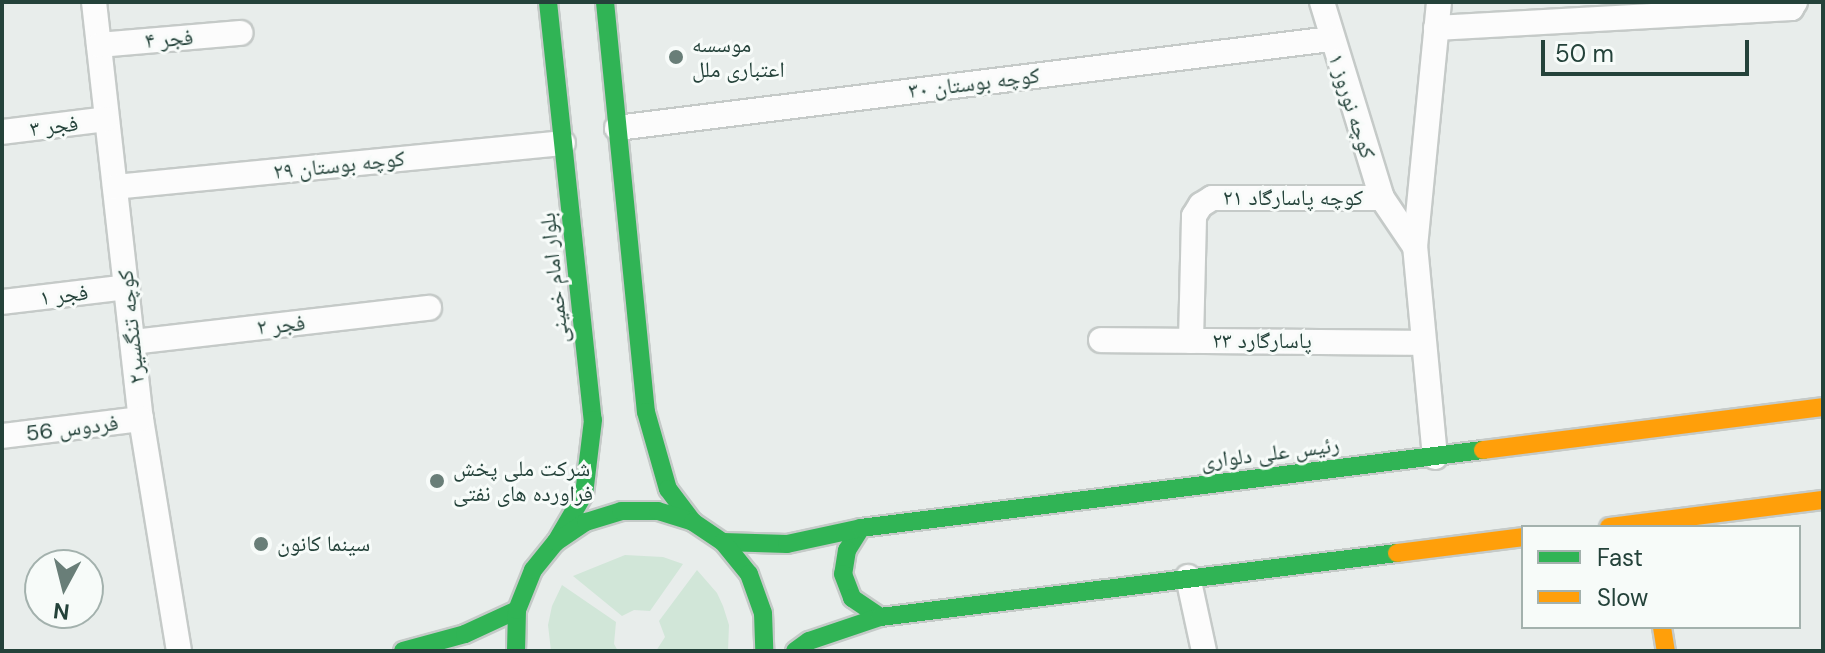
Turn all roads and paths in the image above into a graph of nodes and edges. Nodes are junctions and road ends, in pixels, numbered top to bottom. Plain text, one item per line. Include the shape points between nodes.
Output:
1 (94, 2) edge
2 (548, 2) edge
3 (605, 2) edge
4 (1322, 2) edge
5 (1439, 2) edge
6 (1795, 2) edge
7 (1436, 28) junction
8 (240, 33) dead end
9 (1331, 39) junction
10 (99, 45) junction
11 (106, 119) junction
12 (617, 128) junction
13 (2, 132) edge
14 (563, 143) junction
15 (115, 187) junction
16 (1382, 198) junction
17 (1415, 247) junction
18 (127, 287) junction
19 (2, 302) edge
20 (429, 308) dead end
21 (1101, 340) dead end
22 (1191, 341) junction
23 (133, 342) junction
24 (1423, 343) junction
25 (1823, 407) edge
26 (646, 412) junction
27 (141, 419) junction
28 (593, 420) junction
29 (2, 436) edge
30 (1435, 457) junction
31 (1823, 500) edge
32 (693, 522) junction
33 (1644, 525) edge
34 (861, 528) junction
35 (1521, 537) edge
36 (556, 542) junction
37 (723, 542) junction
38 (1188, 577) junction
39 (517, 610) junction
40 (880, 617) junction
41 (1662, 629) edge
42 (179, 651) edge
43 (403, 651) edge
44 (516, 651) edge
45 (764, 651) edge
46 (795, 651) edge
47 (1204, 651) edge
48 (1666, 651) edge

1 - 10 street, کوچه تنگسیر۲
2 - 14 main road, بلوار امام خمینی
3 - 12 main road
4 - 9 street, کوچه نوروز ۱
5 - 7 street
6 - 7 street via 1791,8
7 - 17 street
8 - 10 street, فجر ۴
9 - 12 street, کوچه بوستان ۳۰
9 - 16 street, کوچه نوروز ۱
10 - 11 street, کوچه تنگسیر۲
11 - 13 street, فجر ۳
11 - 15 street, کوچه تنگسیر۲
12 - 26 main road
14 - 15 street, کوچه بوستان ۲۹
14 - 28 main road, بلوار امام خمینی
15 - 18 street, کوچه تنگسیر۲
16 - 17 street, کوچه نوروز ۱
16 - 22 street, کوچه پاسارگاد ۲۱ via 1212,198 1201,205 1194,216
17 - 24 street
18 - 19 street, فجر ۱
18 - 23 street, کوچه تنگسیر۲
20 - 23 street, فجر ۲
21 - 22 street, پاسارگارد ۲۳
22 - 24 street, پاسارگارد ۲۳
23 - 27 street, کوچه تنگسیر۲
24 - 30 street
25 - 30 main road, رئیس علی دلواری
26 - 28 main road via 640,431 623,435 606,435
26 - 32 main road via 668,489
27 - 29 street, فردوس 56
27 - 42 street, کوچه تنگسیر۲
28 - 36 main road, بلوار امام خمینی via 584,494
30 - 34 main road, رئیس علی دلواری
31 - 33 main road
32 - 36 main road via 658,511 621,511 586,522
32 - 37 main road
34 - 37 main road, رئیس علی دلواری via 787,544
34 - 40 main road via 847,550 843,574 852,598
35 - 38 main road
36 - 39 main road via 533,570
37 - 45 main road via 749,574 763,613
38 - 40 main road
38 - 47 street
39 - 43 main road via 465,634
39 - 44 main road
40 - 46 main road via 809,641
41 - 48 main road

